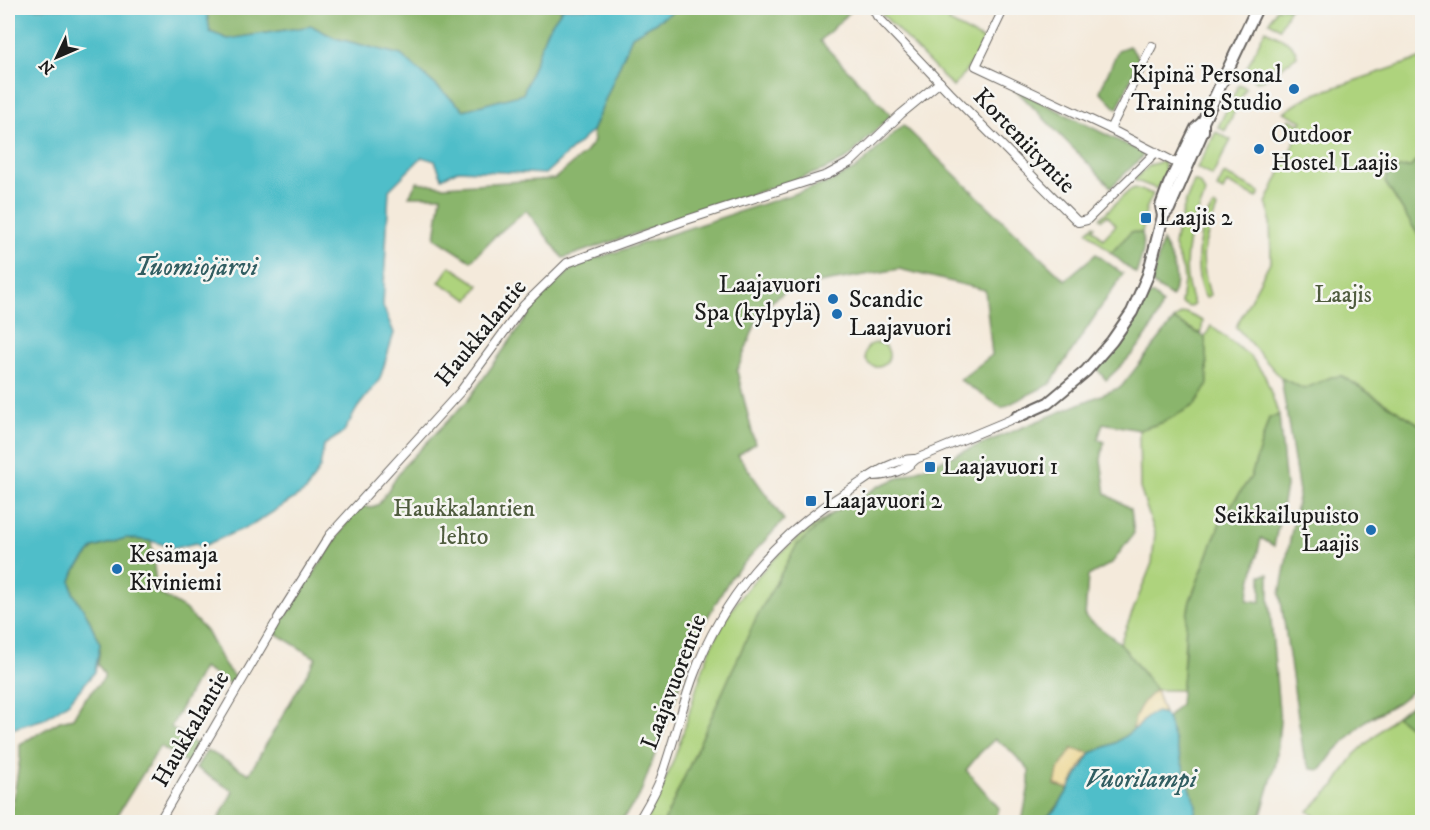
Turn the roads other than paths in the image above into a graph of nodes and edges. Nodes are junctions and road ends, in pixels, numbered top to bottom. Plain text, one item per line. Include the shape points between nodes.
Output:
1 (873, 8) edge
2 (1004, 8) edge
3 (1257, 8) edge
4 (1152, 46) dead end
5 (940, 82) junction
6 (1203, 122) junction
7 (1110, 129) junction
8 (1156, 152) junction
9 (1179, 164) junction
10 (1163, 216) junction
11 (1017, 417) joint
12 (159, 822) edge
13 (638, 822) edge

1 - 5 street, Korteniityntie
2 - 7 street via 976,66
3 - 6 main road, Laajavuorentie
4 - 7 street
5 - 8 street, Korteniityntie via 1078,222 1087,220
5 - 12 street, Haukkalantie via 851,162 827,175 567,263 524,305 460,392 330,535
6 - 9 main road, Laajavuorentie via 1196,128
6 - 10 main road, Laajavuorentie via 1203,131
7 - 8 street
8 - 9 street
9 - 10 main road, Laajavuorentie via 1161,206
10 - 11 main road, Laajavuorentie via 1148,275 1132,312 1113,341 1086,371 1048,403
11 - 13 street, Laajavuorentie via 916,459 902,469 874,476 841,495 803,522 756,569 730,601 701,657 661,777

